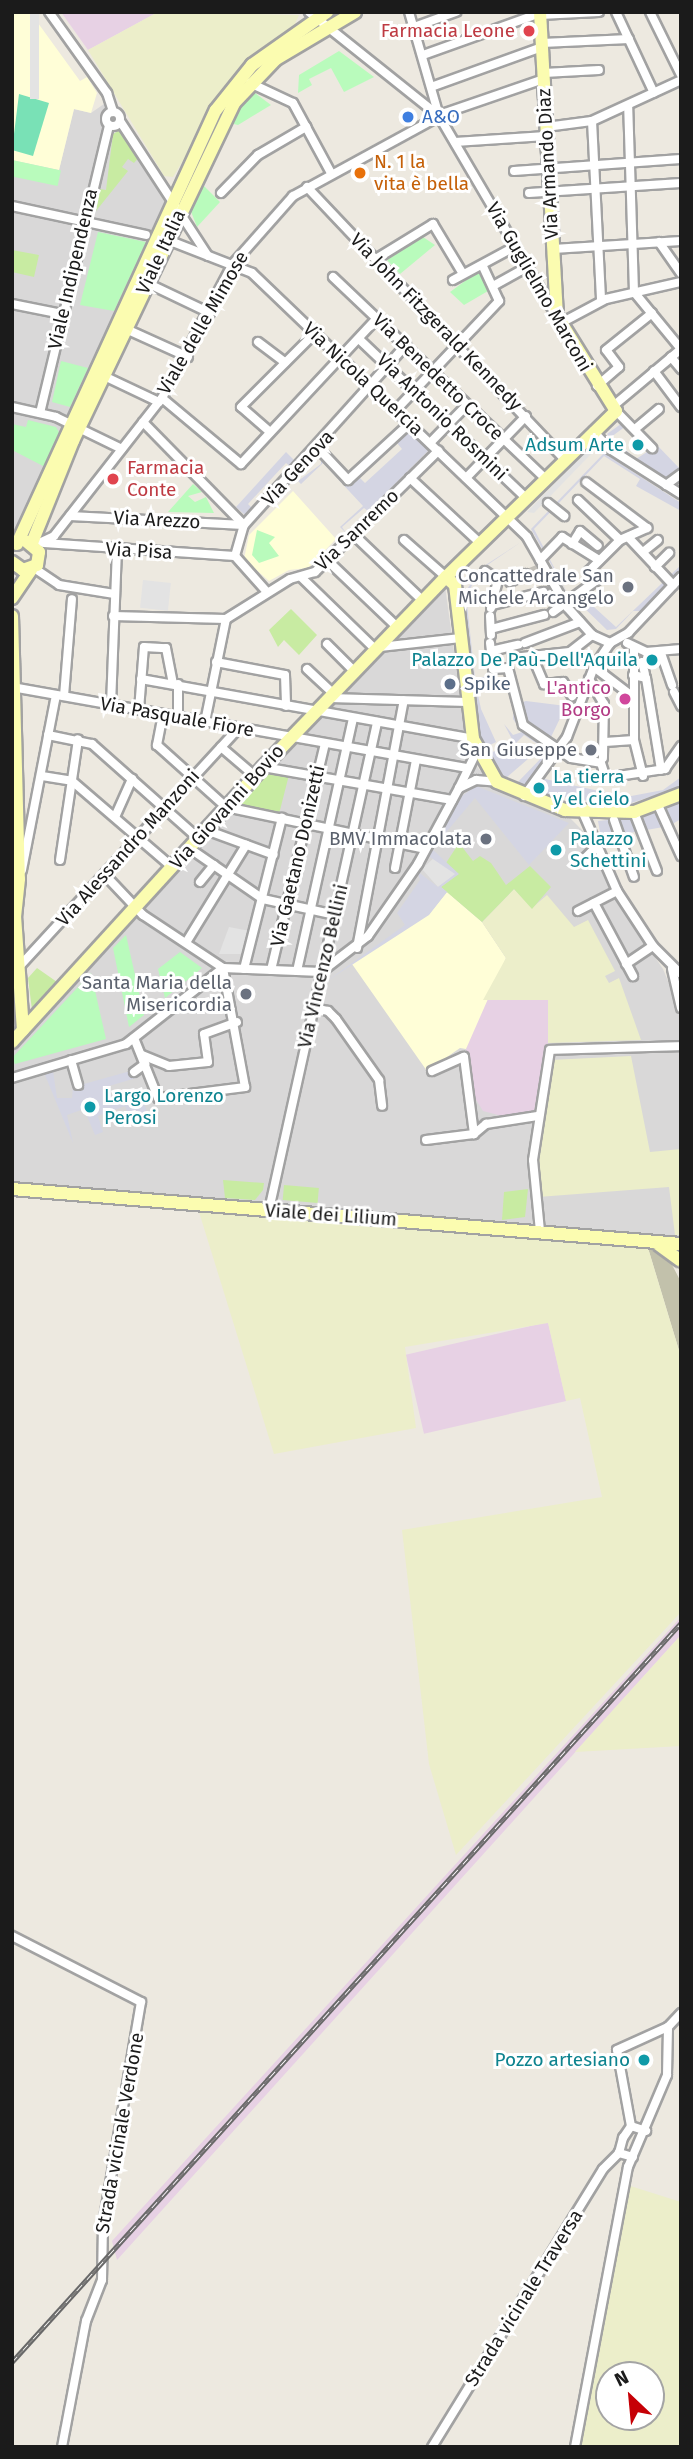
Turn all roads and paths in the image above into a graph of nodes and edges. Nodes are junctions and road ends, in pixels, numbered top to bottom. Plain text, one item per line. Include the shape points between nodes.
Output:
1 (49, 12) edge
2 (355, 12) edge
3 (409, 12) edge
4 (456, 12) edge
5 (598, 12) edge
6 (616, 12) edge
7 (650, 12) edge
8 (582, 13) edge
9 (540, 14) edge
10 (319, 17) edge
11 (414, 27) junction
12 (629, 39) junction
13 (542, 45) junction
14 (423, 55) junction
15 (599, 70) dead end
16 (544, 76) junction
17 (681, 78) edge
18 (250, 83) junction
19 (431, 86) junction
20 (654, 93) junction
21 (628, 106) junction
22 (114, 113) junction
23 (439, 116) junction
24 (120, 121) junction
25 (592, 121) junction
26 (109, 125) junction
27 (306, 127) junction
28 (546, 131) junction
29 (455, 142) junction
30 (681, 159) edge
31 (629, 163) junction
32 (594, 165) junction
33 (548, 168) junction
34 (514, 171) dead end
35 (331, 173) junction
36 (681, 183) edge
37 (630, 186) junction
38 (307, 187) junction
39 (595, 188) junction
40 (550, 191) junction
41 (221, 193) dead end
42 (529, 193) dead end
43 (12, 205) edge
44 (177, 205) junction
45 (85, 222) junction
46 (156, 237) junction
47 (681, 241) edge
48 (659, 242) junction
49 (632, 244) junction
50 (598, 246) junction
51 (514, 247) junction
52 (553, 249) junction
53 (209, 257) junction
54 (376, 260) junction
55 (232, 265) junction
56 (483, 266) junction
57 (526, 268) junction
58 (681, 273) edge
59 (463, 274) junction
60 (332, 277) dead end
61 (453, 280) dead end
62 (681, 282) edge
63 (147, 284) junction
64 (493, 286) junction
65 (634, 292) junction
66 (601, 301) junction
67 (12, 304) edge
68 (209, 313) junction
69 (652, 313) junction
70 (62, 314) junction
71 (377, 318) junction
72 (559, 320) junction
73 (126, 329) junction
74 (315, 333) junction
75 (359, 338) junction
76 (258, 342) dead end
77 (406, 345) junction
78 (458, 345) junction
79 (681, 349) edge
80 (188, 357) junction
81 (671, 357) junction
82 (341, 358) junction
83 (285, 362) junction
84 (387, 365) junction
85 (681, 369) edge
86 (433, 371) junction
87 (654, 371) junction
88 (104, 376) junction
89 (368, 384) junction
90 (596, 386) junction
91 (414, 390) junction
92 (161, 400) junction
93 (467, 405) junction
94 (12, 407) edge
95 (681, 407) edge
96 (614, 409) junction
97 (659, 409) dead end
98 (396, 410) junction
99 (40, 414) junction
100 (526, 416) junction
101 (143, 422) junction
102 (410, 423) junction
103 (449, 423) junction
104 (75, 426) junction
105 (635, 429) junction
106 (593, 431) junction
107 (270, 432) junction
108 (503, 440) junction
109 (430, 443) junction
110 (318, 448) junction
111 (652, 448) dead end
112 (122, 449) junction
113 (438, 451) junction
114 (563, 458) junction
115 (485, 459) junction
116 (681, 474) edge
117 (544, 477) junction
118 (410, 478) junction
119 (466, 478) junction
120 (586, 482) dead end
121 (666, 485) junction
122 (681, 494) edge
123 (525, 497) junction
124 (578, 500) dead end
125 (548, 503) dead end
126 (70, 516) junction
127 (506, 516) junction
128 (564, 516) dead end
129 (244, 524) junction
130 (353, 534) junction
131 (624, 539) junction
132 (404, 540) dead end
133 (658, 540) dead end
134 (480, 543) junction
135 (37, 544) junction
136 (572, 544) junction
137 (598, 546) dead end
138 (14, 547) edge
139 (117, 550) junction
140 (643, 552) junction
141 (669, 554) dead end
142 (235, 556) junction
143 (327, 560) junction
144 (599, 560) junction
145 (12, 562) edge
146 (656, 567) junction
147 (32, 569) junction
148 (534, 569) junction
149 (485, 571) dead end
150 (446, 577) junction
151 (681, 577) edge
152 (302, 578) junction
153 (498, 582) junction
154 (673, 585) junction
155 (554, 588) junction
156 (267, 592) junction
157 (114, 594) junction
158 (12, 598) edge
159 (72, 600) dead end
160 (422, 601) junction
161 (567, 607) junction
162 (491, 610) junction
163 (12, 616) edge
164 (113, 616) junction
165 (226, 619) junction
166 (580, 622) junction
167 (397, 627) junction
168 (592, 635) junction
169 (460, 638) junction
170 (491, 640) junction
171 (610, 643) junction
172 (327, 644) dead end
173 (376, 649) junction
174 (678, 650) edge
175 (637, 652) junction
176 (661, 653) junction
177 (512, 658) dead end
178 (681, 659) edge
179 (216, 662) junction
180 (536, 664) dead end
181 (594, 667) junction
182 (307, 669) dead end
183 (354, 671) junction
184 (645, 674) junction
185 (633, 675) junction
186 (141, 679) junction
187 (589, 679) junction
188 (175, 684) junction
189 (14, 687) edge
190 (211, 691) junction
191 (60, 696) junction
192 (331, 696) junction
193 (632, 696) junction
194 (577, 697) junction
195 (404, 699) junction
196 (467, 702) junction
197 (111, 705) junction
198 (286, 706) junction
199 (681, 706) edge
200 (139, 710) junction
201 (315, 711) junction
202 (163, 714) junction
203 (178, 717) junction
204 (353, 718) junction
205 (205, 722) junction
206 (377, 722) junction
207 (400, 726) junction
208 (239, 728) junction
209 (48, 735) junction
210 (291, 737) junction
211 (78, 739) junction
212 (634, 740) junction
213 (605, 742) junction
214 (325, 743) junction
215 (475, 745) junction
216 (681, 746) edge
217 (221, 747) junction
218 (346, 747) junction
219 (555, 748) junction
220 (370, 751) junction
221 (394, 755) junction
222 (603, 758) dead end
223 (416, 760) junction
224 (465, 768) junction
225 (660, 770) junction
226 (259, 772) junction
227 (604, 772) dead end
228 (42, 776) junction
229 (618, 776) dead end
230 (643, 776) junction
231 (193, 777) junction
232 (316, 777) junction
233 (132, 779) junction
234 (72, 781) junction
235 (339, 781) junction
236 (497, 782) junction
237 (363, 785) junction
238 (459, 788) junction
239 (388, 789) junction
240 (410, 793) junction
241 (681, 794) edge
242 (520, 795) junction
243 (452, 800) junction
244 (658, 805) junction
245 (226, 807) junction
246 (165, 808) junction
247 (634, 812) junction
248 (583, 813) junction
249 (115, 817) junction
250 (282, 818) junction
251 (614, 820) dead end
252 (305, 824) junction
253 (328, 829) junction
254 (352, 834) junction
255 (139, 838) junction
256 (198, 839) junction
257 (377, 840) junction
258 (599, 844) junction
259 (246, 845) junction
260 (399, 845) junction
261 (425, 849) junction
262 (274, 855) junction
263 (681, 856) edge
264 (60, 860) dead end
265 (583, 860) dead end
266 (214, 865) junction
267 (172, 867) junction
268 (395, 868) dead end
269 (657, 871) dead end
270 (610, 872) junction
271 (104, 875) junction
272 (228, 875) junction
273 (599, 877) dead end
274 (634, 877) dead end
275 (19, 879) junction
276 (200, 882) dead end
277 (617, 891) junction
278 (263, 899) junction
279 (594, 903) junction
280 (287, 904) junction
281 (141, 910) junction
282 (310, 910) junction
283 (578, 911) dead end
284 (335, 915) junction
285 (187, 942) junction
286 (653, 946) junction
287 (357, 948) junction
288 (626, 964) junction
289 (223, 968) junction
290 (17, 969) junction
291 (244, 969) junction
292 (672, 969) junction
293 (271, 970) junction
294 (297, 971) junction
295 (321, 972) junction
296 (681, 974) edge
297 (633, 976) dead end
298 (313, 1008) junction
299 (681, 1008) edge
300 (237, 1022) junction
301 (23, 1030) junction
302 (134, 1038) junction
303 (12, 1042) edge
304 (681, 1046) edge
305 (143, 1059) junction
306 (71, 1060) junction
307 (432, 1071) dead end
308 (134, 1072) dead end
309 (14, 1077) edge
310 (78, 1085) dead end
311 (382, 1106) dead end
312 (537, 1116) junction
313 (474, 1134) junction
314 (426, 1140) dead end
315 (12, 1189) edge
316 (270, 1210) junction
317 (540, 1231) junction
318 (649, 1242) junction
319 (681, 1244) edge
320 (680, 1260) edge
321 (12, 1936) edge
322 (681, 2013) edge
323 (668, 2027) junction
324 (631, 2126) junction
325 (646, 2131) junction
326 (618, 2153) junction
327 (633, 2157) junction
328 (62, 2447) edge
329 (432, 2447) edge
330 (575, 2447) edge

1 - 22 street via 107,93
2 - 10 main road, Viale Italia
3 - 11 street
4 - 11 street
5 - 8 street
6 - 12 street
7 - 17 street
8 - 9 street
9 - 13 main road, Via Armando Diaz
9 - 14 street
10 - 18 main road, Viale Italia
10 - 23 street
10 - 44 main road, Viale Italia via 268,51 231,88
11 - 14 street
12 - 13 street
12 - 20 street
13 - 16 main road, Via Armando Diaz
13 - 19 street
14 - 19 street
15 - 16 street, Viale delle Mimose
16 - 23 street, Viale delle Mimose
16 - 28 main road, Via Armando Diaz
17 - 20 street
18 - 27 street via 293,103
18 - 44 main road, Viale Italia
19 - 23 street
20 - 21 street
21 - 25 street
21 - 31 street
22 - 24 street
22 - 26 street, Viale Indipendenza via 106,117
23 - 29 street, Via Guglielmo Marconi
23 - 35 street, Viale delle Mimose
24 - 26 street
24 - 44 street
25 - 28 street
25 - 32 street
26 - 45 street, Viale Indipendenza
27 - 35 street
27 - 41 street via 258,155
28 - 29 street
28 - 33 main road, Via Armando Diaz
29 - 51 street, Via Guglielmo Marconi
30 - 31 street
31 - 32 street
31 - 37 street
32 - 33 street
32 - 39 street
33 - 34 street
33 - 40 main road, Via Armando Diaz
35 - 38 street, Viale delle Mimose
36 - 37 street
37 - 39 street
37 - 49 street
38 - 54 street, Via John Fitzgerald Kennedy
38 - 55 street, Viale delle Mimose
39 - 40 street
39 - 50 street
40 - 42 street
40 - 52 main road, Via Armando Diaz
43 - 45 street, Via Nicola Quercia
44 - 46 main road, Viale Italia
44 - 53 street
45 - 46 street, Via Nicola Quercia
45 - 70 street, Viale Indipendenza
46 - 53 street, Via Nicola Quercia
46 - 63 main road, Viale Italia
46 - 104 main road, Viale Italia
47 - 48 street
48 - 49 street
48 - 58 street
49 - 50 street
49 - 65 street
50 - 52 street
50 - 66 street
51 - 56 street
51 - 57 street, Via Guglielmo Marconi
52 - 72 main road, Via Armando Diaz
53 - 55 street, Via Nicola Quercia
54 - 59 street via 433,223
54 - 78 street, Via John Fitzgerald Kennedy
55 - 68 street, Viale delle Mimose
55 - 74 street, Via Nicola Quercia via 251,273
56 - 59 street
56 - 64 street
57 - 64 street
57 - 72 street, Via Guglielmo Marconi
59 - 61 street
60 - 71 street, Via Benedetto Croce
62 - 65 street
63 - 68 street
63 - 73 main road, Viale Italia
64 - 78 street via 499,301
65 - 66 street
65 - 69 street
66 - 72 street
67 - 70 street
68 - 80 street, Viale delle Mimose
69 - 79 street
69 - 90 street via 606,350 619,367
70 - 99 street, Viale Indipendenza
71 - 75 street
71 - 77 street, Via Benedetto Croce
72 - 90 main road, Via Guglielmo Marconi
73 - 80 street
73 - 88 main road, Viale Italia
74 - 82 street, Via Nicola Quercia
74 - 83 street
75 - 82 street
75 - 84 street, Via Antonio Rosmini
76 - 83 street
77 - 84 street, Via Genova
77 - 86 street, Via Benedetto Croce
78 - 86 street
78 - 100 street, Via John Fitzgerald Kennedy
79 - 81 street
80 - 92 street, Viale delle Mimose
81 - 85 street
81 - 87 street
82 - 89 street, Via Nicola Quercia
82 - 107 street
83 - 107 street via 240,407
84 - 89 street, Via Genova
84 - 91 street, Via Antonio Rosmini
86 - 91 street
86 - 93 street, Via Benedetto Croce
87 - 95 street
87 - 96 street
88 - 92 street
88 - 104 main road, Viale Italia
89 - 98 street, Via Nicola Quercia
89 - 110 street, Via Genova
90 - 96 main road, Via Guglielmo Marconi
91 - 98 street
91 - 103 street, Via Antonio Rosmini
92 - 101 street, Viale delle Mimose
92 - 107 street via 241,464
93 - 103 street
93 - 108 street, Via Benedetto Croce
94 - 99 street
96 - 105 street, Via Guglielmo Marconi
96 - 106 main road, Via Giovanni Bovio
97 - 105 street
98 - 102 street, Via Nicola Quercia
99 - 104 street
100 - 108 street
100 - 114 street, Via John Fitzgerald Kennedy
101 - 112 street, Viale delle Mimose
101 - 129 street
102 - 109 street, Via Nicola Quercia
102 - 110 street via 348,480
103 - 109 street
103 - 115 street, Via Antonio Rosmini
104 - 112 street
104 - 135 main road, Viale Italia
104 - 138 main road, Viale Italia
105 - 111 street, Via Guglielmo Marconi
106 - 114 main road, Via Giovanni Bovio
106 - 121 street
108 - 115 street
108 - 117 street, Via Benedetto Croce
109 - 113 street, Via Nicola Quercia
110 - 129 street, Via Genova
112 - 126 street, Viale delle Mimose
113 - 118 street, Via Sanremo
113 - 119 street, Via Nicola Quercia
114 - 117 main road, Via Giovanni Bovio
115 - 119 street
115 - 123 street, Via Antonio Rosmini
116 - 121 street
117 - 123 main road, Via Giovanni Bovio
118 - 130 street, Via Sanremo
118 - 134 street
119 - 127 street, Via Nicola Quercia
120 - 131 street via 647,528
121 - 122 street
123 - 127 main road, Via Giovanni Bovio
124 - 131 street
125 - 128 street
126 - 129 street, Via Arezzo
126 - 135 street, Viale delle Mimose
127 - 134 main road, Via Giovanni Bovio
127 - 148 street, Via Nicola Quercia via 521,530
129 - 142 street, Via Genova
130 - 143 street, Via Sanremo
130 - 160 street
131 - 140 street
131 - 144 street
132 - 150 street
133 - 140 street
134 - 150 main road, Via Giovanni Bovio
135 - 138 main road
135 - 139 street, Via Pisa
135 - 147 main road via 40,556
136 - 137 street via 580,531
136 - 144 street
136 - 148 street via 562,537
139 - 142 street, Via Pisa
139 - 157 street
140 - 146 street
141 - 146 street
142 - 156 street
143 - 152 street, Via Sanremo
143 - 167 street
144 - 161 street via 589,572 597,580
145 - 147 main road
146 - 154 street
147 - 157 street via 59,585
147 - 158 main road
148 - 153 street via 509,582
148 - 155 street, Via Nicola Quercia
149 - 153 street
150 - 160 main road, Via Giovanni Bovio
150 - 169 main road via 455,585
151 - 154 street
152 - 156 street, Via Sanremo
152 - 173 street
153 - 162 street
154 - 171 street via 628,633
155 - 161 street, Via Nicola Quercia
155 - 162 street
156 - 165 street, Via Sanremo
157 - 164 street
159 - 191 street
160 - 167 main road, Via Giovanni Bovio
161 - 166 street, Via Nicola Quercia
161 - 170 street
162 - 170 street
163 - 189 main road
164 - 165 street
164 - 197 street
165 - 179 street
166 - 168 street, Via Nicola Quercia
166 - 170 street via 522,644
167 - 173 main road, Via Giovanni Bovio
168 - 171 street
168 - 177 street via 570,652
169 - 173 street
169 - 196 main road
170 - 219 street via 493,669 508,668 514,705 528,730
171 - 181 street
172 - 183 street
173 - 183 main road, Via Giovanni Bovio
174 - 176 street
174 - 178 street
175 - 176 street
175 - 184 street
175 - 185 street
176 - 199 street
179 - 190 street
179 - 198 street via 285,675
180 - 194 street via 544,684 563,682
181 - 187 street
181 - 193 street
182 - 192 street
183 - 192 main road, Via Giovanni Bovio
184 - 185 street
184 - 225 street
185 - 193 street
186 - 188 street
186 - 188 street via 144,648 166,648
186 - 200 street
187 - 194 street
187 - 213 street via 604,704
188 - 190 street
188 - 203 street
189 - 191 street, Via Pasquale Fiore
189 - 275 main road
190 - 198 street
190 - 205 street
191 - 197 street, Via Pasquale Fiore
191 - 209 street
192 - 195 street
192 - 201 main road, Via Giovanni Bovio
193 - 212 street
194 - 219 street via 567,737
195 - 196 street
195 - 207 street
196 - 215 main road
197 - 200 street, Via Pasquale Fiore
198 - 201 street
200 - 202 street, Via Pasquale Fiore
201 - 204 street
201 - 210 main road, Via Giovanni Bovio
202 - 203 street, Via Pasquale Fiore
202 - 231 street via 158,745
203 - 205 street, Via Pasquale Fiore
204 - 206 street
204 - 218 street
205 - 208 street, Via Pasquale Fiore
206 - 207 street
206 - 220 street, Via Vincenzo Bellini
207 - 215 street
207 - 221 street
208 - 210 street, Via Pasquale Fiore
208 - 217 street, Via Alessandro Manzoni
209 - 211 street
209 - 228 street
210 - 214 street, Via Pasquale Fiore
210 - 226 main road, Via Giovanni Bovio
211 - 233 street via 92,744
211 - 234 street
212 - 213 street
212 - 230 street
213 - 222 street
214 - 218 street, Via Pasquale Fiore
214 - 232 street, Via Gaetano Donizetti
215 - 224 street
215 - 236 main road
216 - 225 street via 671,764
217 - 226 street
217 - 231 street, Via Alessandro Manzoni
218 - 220 street, Via Pasquale Fiore
218 - 235 street
219 - 227 street via 571,758 601,763
219 - 242 street
220 - 221 street, Via Pasquale Fiore
220 - 237 street, Via Vincenzo Bellini
221 - 223 street, Via Pasquale Fiore
221 - 239 street
223 - 224 street, Via Pasquale Fiore
223 - 240 street
224 - 238 street
225 - 230 street
226 - 232 street
226 - 245 main road, Via Giovanni Bovio
228 - 234 street
228 - 275 street
229 - 230 street
231 - 245 street
231 - 246 street, Via Alessandro Manzoni
232 - 235 street
232 - 252 street, Via Gaetano Donizetti
233 - 246 street
233 - 249 street
234 - 249 street
234 - 264 street
235 - 237 street
235 - 253 street
236 - 238 street via 476,780
236 - 242 main road
237 - 239 street
237 - 254 street, Via Vincenzo Bellini
238 - 243 street
239 - 240 street
239 - 257 street
240 - 243 street
240 - 260 street
241 - 244 main road
242 - 248 main road
243 - 261 street
244 - 247 main road
244 - 263 street
245 - 250 street
245 - 256 main road, Via Giovanni Bovio
246 - 255 street, Via Alessandro Manzoni
246 - 256 street
247 - 248 main road
247 - 269 street
248 - 258 street
249 - 255 street
250 - 252 street
250 - 262 street
251 - 274 street
252 - 253 street
252 - 280 street, Via Gaetano Donizetti
253 - 254 street
253 - 282 street
254 - 257 street
254 - 284 street, Via Vincenzo Bellini
255 - 267 street
255 - 271 street, Via Alessandro Manzoni
256 - 259 street
256 - 266 street
256 - 267 main road, Via Giovanni Bovio
257 - 260 street
257 - 287 street
258 - 265 street
258 - 270 street
259 - 262 street
259 - 272 street
260 - 261 street
260 - 268 street
261 - 287 street
262 - 278 street
266 - 272 street
266 - 276 street
267 - 281 main road, Via Giovanni Bovio
270 - 273 street
270 - 277 street
271 - 281 street
271 - 290 street, Via Alessandro Manzoni
272 - 278 street
272 - 285 street
275 - 290 main road
277 - 279 street
277 - 286 street
278 - 280 street
278 - 291 street
279 - 283 street
279 - 288 street
280 - 282 street
280 - 293 street, Via Gaetano Donizetti
281 - 285 street
281 - 301 main road, Via Giovanni Bovio
282 - 284 street
282 - 294 street
284 - 295 street, Via Vincenzo Bellini
285 - 289 street
286 - 288 street
286 - 292 street
287 - 295 street
288 - 297 street
289 - 291 street
289 - 300 street
289 - 302 street
290 - 301 main road
291 - 293 street
292 - 296 street
292 - 299 street
293 - 294 street
294 - 295 street
295 - 298 street, Via Vincenzo Bellini
298 - 311 street via 328,1011 358,1050 379,1080
298 - 316 street, Via Vincenzo Bellini
300 - 305 street via 204,1034 208,1062 169,1066
300 - 305 street via 245,1087 158,1098
301 - 303 main road, Via Giovanni Bovio
302 - 305 street
302 - 306 street
304 - 312 street via 550,1050
305 - 308 street
306 - 309 street
306 - 310 street
307 - 313 street via 464,1057
312 - 313 street via 486,1124
312 - 317 street via 534,1196
313 - 314 street
315 - 316 main road, Viale dei Lilium
316 - 317 main road, Viale dei Lilium
317 - 318 main road, Viale dei Lilium
318 - 319 main road, Viale dei Lilium
318 - 320 main road, Viale dei Lilium
321 - 328 street, Strada vicinale Verdone via 141,2002 103,2224 102,2280 86,2321
322 - 323 street
323 - 324 street via 631,2039 617,2050
323 - 325 street via 667,2074
324 - 325 street
324 - 326 street, Strada vicinale Traversa
325 - 327 street
326 - 327 street
326 - 329 street, Strada vicinale Traversa via 603,2169
327 - 330 street

